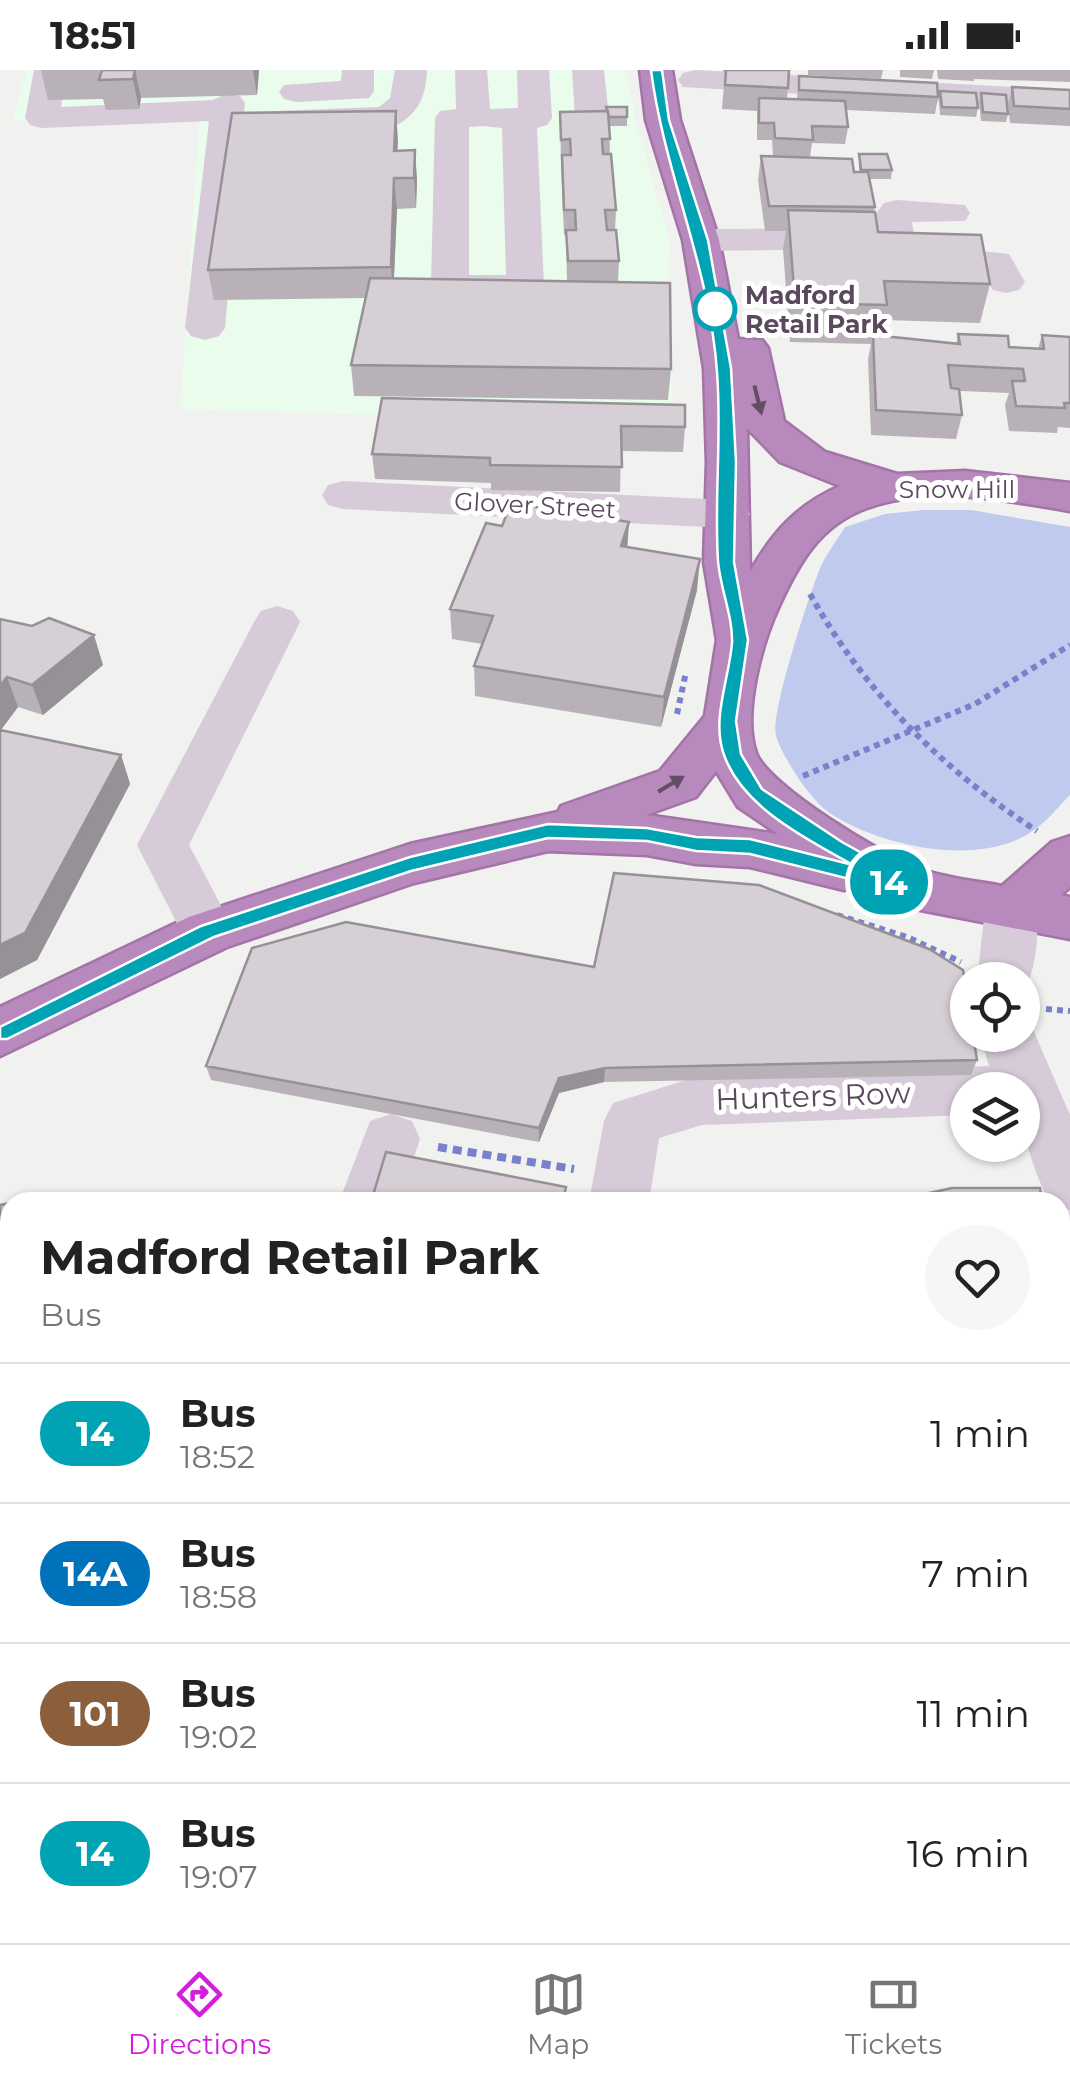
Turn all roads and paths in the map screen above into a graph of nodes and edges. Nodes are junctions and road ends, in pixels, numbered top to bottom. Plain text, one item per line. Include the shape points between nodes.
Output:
1 (50, 70) edge
2 (358, 70) edge
3 (410, 70) edge
4 (471, 70) edge
5 (533, 70) edge
6 (588, 70) edge
7 (656, 70) edge
8 (295, 94) edge
9 (696, 96) edge
10 (1070, 100) edge
11 (403, 108) junction
12 (227, 112) junction
13 (592, 117) edge
14 (463, 118) junction
15 (518, 118) junction
16 (952, 213) dead end
17 (714, 240) junction
18 (876, 240) junction
19 (1006, 282) dead end
20 (206, 328) dead end
21 (896, 487) junction
22 (343, 496) dead end
23 (1070, 497) edge
24 (728, 514) junction
25 (807, 589) dead end
26 (276, 622) dead end
27 (740, 640) junction
28 (1070, 645) edge
29 (728, 721) junction
30 (914, 733) junction
31 (801, 776) dead end
32 (548, 831) junction
33 (1056, 845) edge
34 (905, 886) junction
35 (1012, 909) junction
36 (836, 914) edge
37 (1070, 918) edge
38 (208, 932) junction
39 (962, 962) edge
40 (992, 962) edge
41 (0, 1033) edge
42 (950, 1094) edge
43 (1040, 1132) edge
44 (391, 1139) joint
45 (1070, 1184) edge
46 (622, 1190) edge
47 (372, 1192) edge

1 - 12 street via 42,118
2 - 8 street via 356,91
3 - 11 street
4 - 14 street
5 - 15 street via 535,118
6 - 13 street
7 - 17 highway via 663,120
8 - 11 street via 387,118
8 - 12 street
9 - 10 street
9 - 17 highway
11 - 14 street
12 - 20 street
14 - 15 street
14 - 15 street via 450,286 525,286
16 - 18 street via 897,211 896,234
17 - 18 street
17 -> 21 highway via 770,431 828,468
17 - 24 highway
18 - 19 street via 900,253 996,262
21 - 23 highway, Snow Hill via 1019,488
21 - 27 highway, Snow Hill via 846,497 802,529
22 - 24 street, Glover Street
24 - 27 highway via 726,562
25 - 30 path via 848,657
26 - 38 street via 163,844
27 - 29 highway
28 - 30 path via 1032,673
32 -> 29 highway via 678,784
29 - 34 highway via 732,755 756,794
30 - 31 path
30 - 33 path via 974,791
32 - 34 highway via 750,846
32 - 38 highway via 410,864
33 - 35 highway
34 - 35 highway
35 - 37 highway
35 - 40 street
36 - 39 path
38 - 41 highway
42 - 46 street, Hunters Row via 702,1100 633,1120
43 - 45 street
44 - 46 path
44 - 47 street

